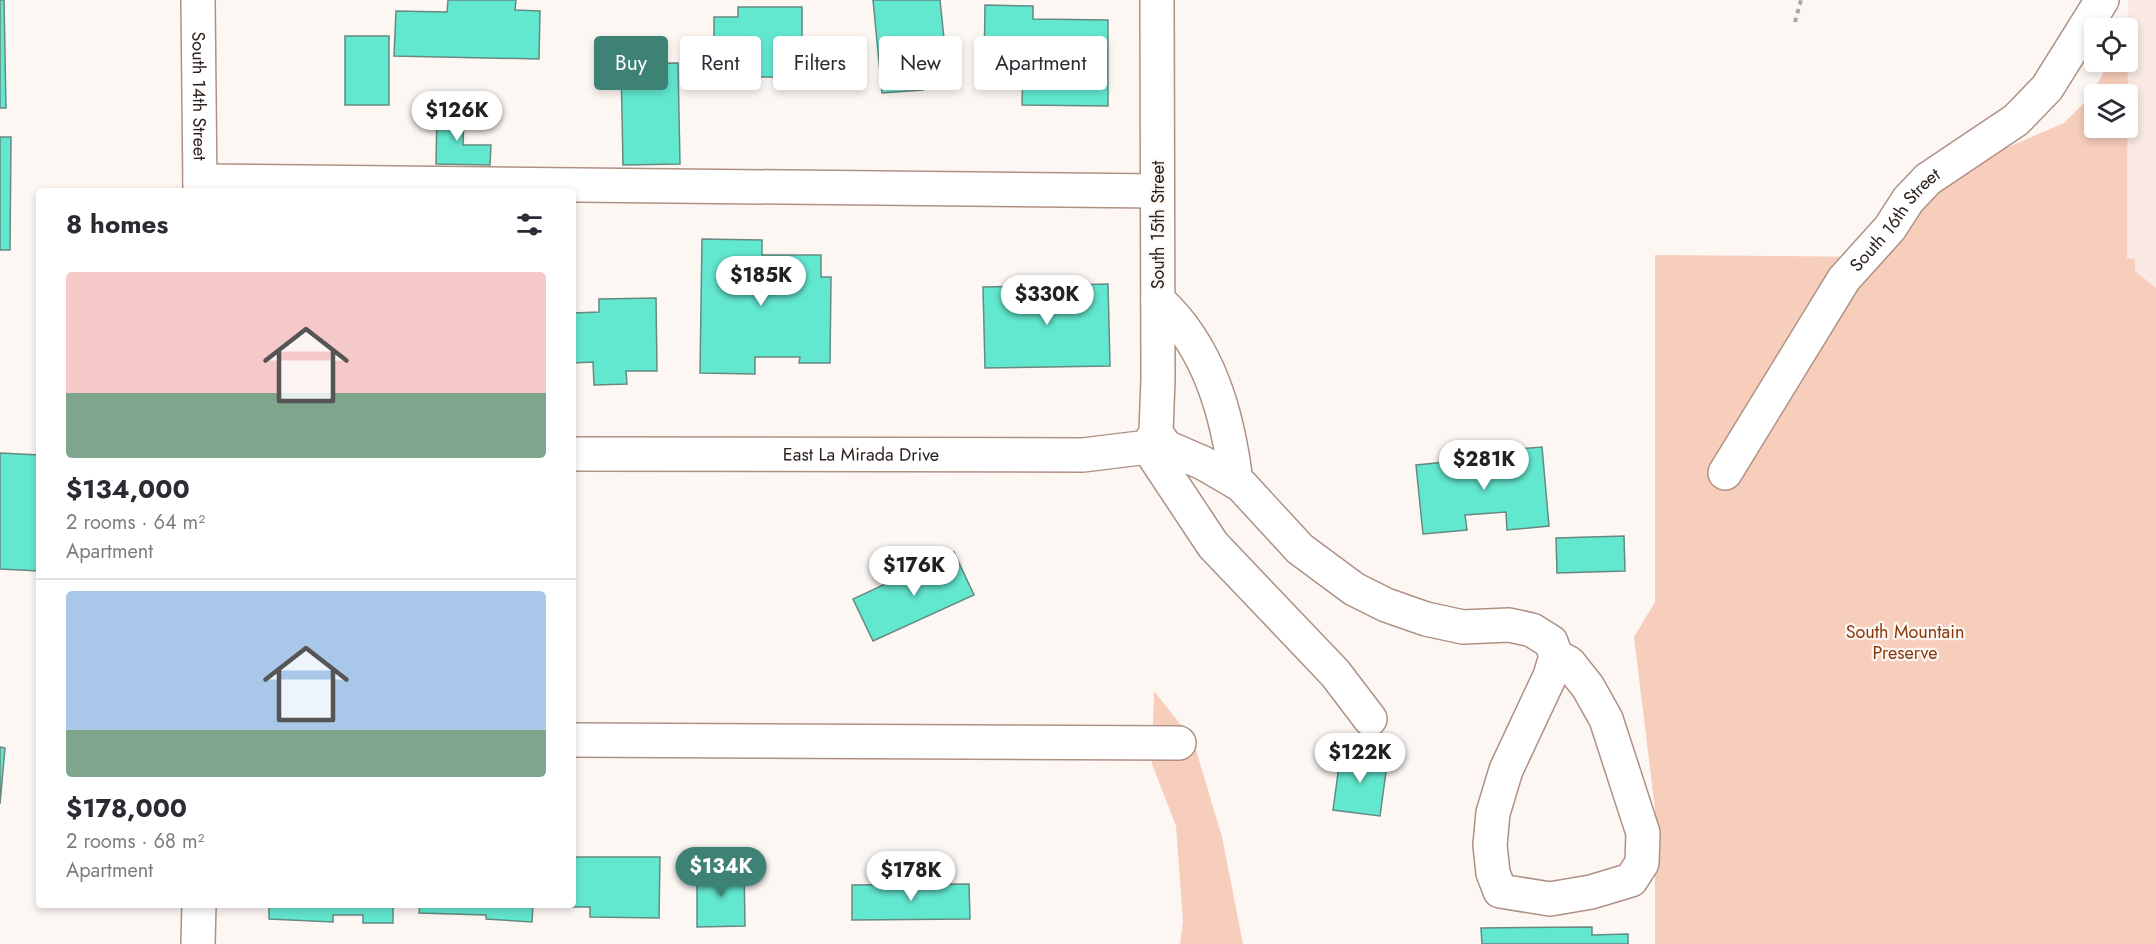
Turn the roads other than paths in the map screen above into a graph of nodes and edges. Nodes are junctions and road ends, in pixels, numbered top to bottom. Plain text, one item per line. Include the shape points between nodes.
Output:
1 (198, 0) edge
2 (1157, 0) edge
3 (2102, 0) edge
4 (200, 186) edge
5 (1157, 191) junction
6 (1158, 300) junction
7 (1152, 440) junction
8 (576, 454) edge
9 (1725, 473) dead end
10 (1236, 482) junction
11 (1556, 656) junction
12 (1370, 719) dead end
13 (576, 740) edge
14 (1179, 743) dead end
15 (199, 908) edge
16 (198, 944) edge

1 - 4 street, South 14th Street
2 - 5 street, South 15th Street
3 - 9 street, South 16th Street via 2047,88 2016,120 1928,179 1844,279
4 - 5 street
5 - 6 street, South 15th Street
6 - 7 street, South 15th Street
6 - 10 street via 1178,318 1215,387
7 - 8 street, East La Mirada Drive via 1083,455
7 - 10 street
7 - 12 street via 1213,545 1335,673
10 - 11 street via 1300,549 1354,589 1386,605 1445,623 1463,627 1509,625 1532,630 1551,642
11 - 11 street via 1506,770 1493,813 1490,844 1493,873 1500,891 1550,899 1631,880 1641,863 1643,833 1606,719 1569,663
13 - 14 street
15 - 16 street

